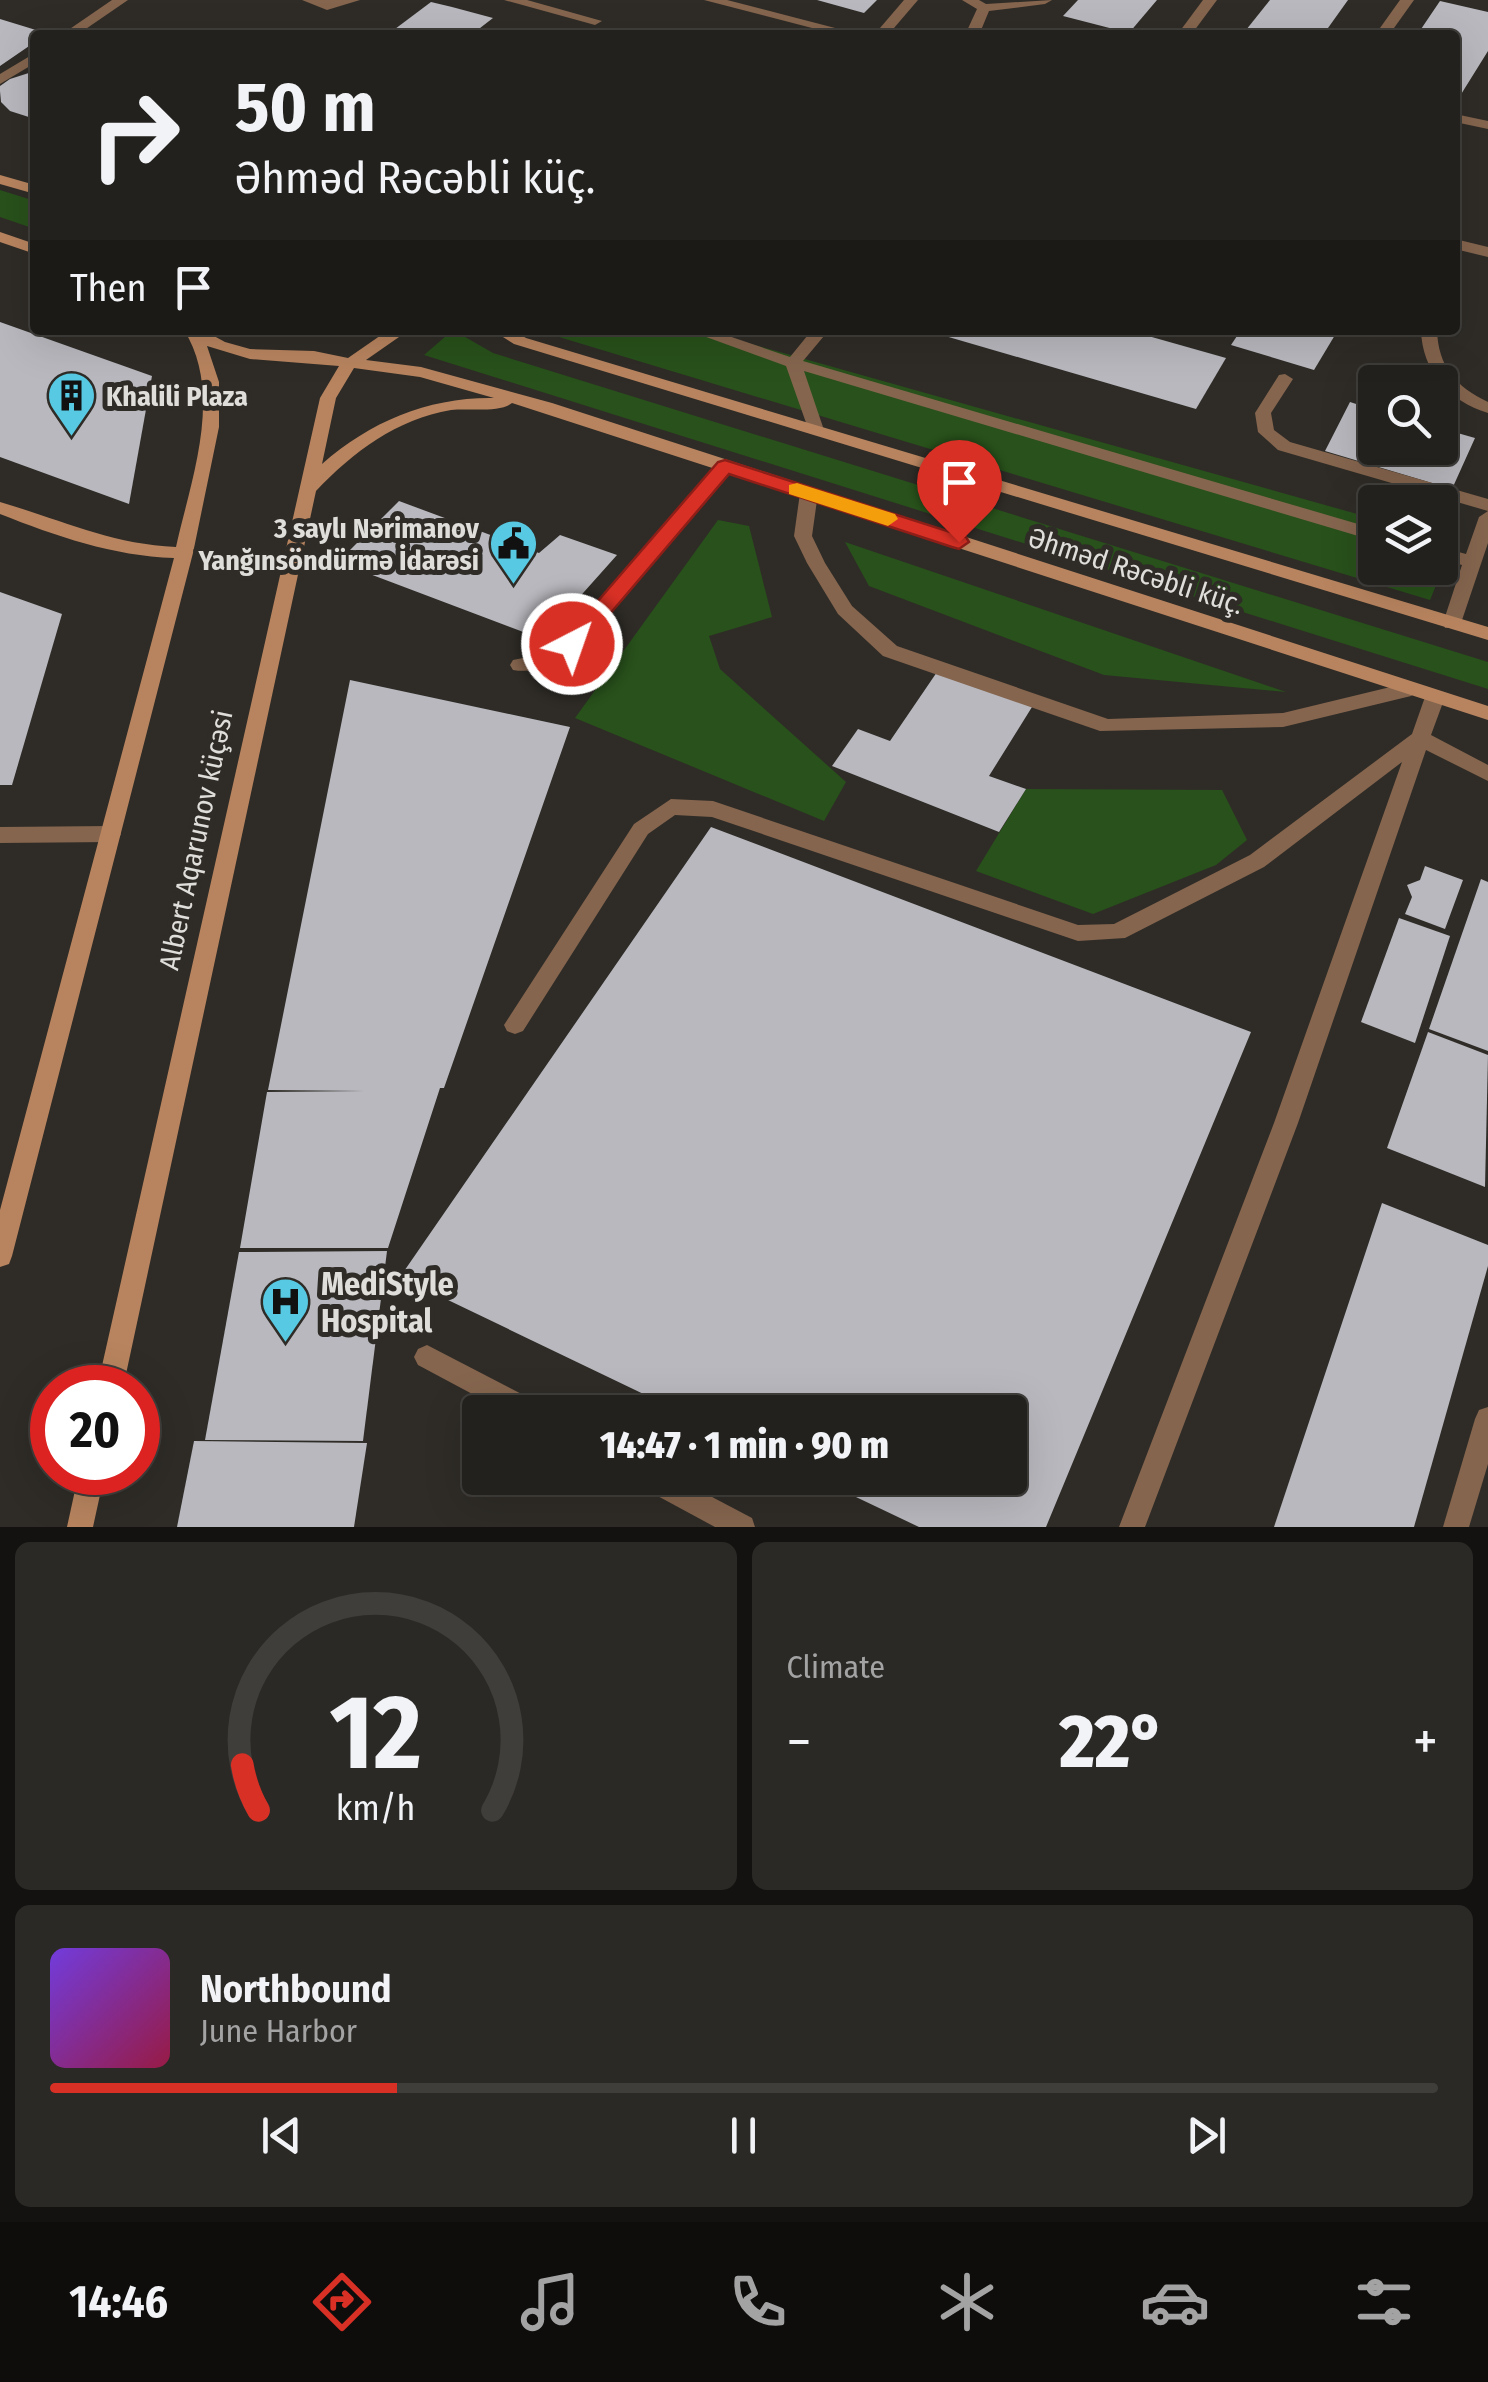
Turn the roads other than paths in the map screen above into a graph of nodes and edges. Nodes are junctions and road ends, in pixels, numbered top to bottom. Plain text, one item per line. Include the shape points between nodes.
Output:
1 (122, 0) edge
2 (309, 0) edge
3 (353, 0) edge
4 (511, 0) edge
5 (712, 0) edge
6 (911, 0) edge
7 (970, 0) edge
8 (1045, 0) edge
9 (1210, 0) edge
10 (1406, 0) edge
11 (984, 8) junction
12 (596, 22) dead end
13 (76, 30) edge
14 (835, 30) edge
15 (884, 30) edge
16 (974, 30) edge
17 (1188, 30) edge
18 (1385, 30) edge
19 (30, 60) edge
20 (0, 80) edge
21 (1460, 119) edge
22 (1488, 126) edge
23 (0, 179) edge
24 (30, 188) edge
25 (0, 237) edge
26 (1460, 245) edge
27 (30, 247) edge
28 (1488, 252) edge
29 (194, 335) edge
30 (199, 335) edge
31 (387, 335) edge
32 (392, 335) edge
33 (509, 335) edge
34 (710, 335) edge
35 (816, 335) edge
36 (1429, 335) edge
37 (304, 357) junction
38 (351, 362) junction
39 (793, 363) junction
40 (1285, 379) dead end
41 (546, 407) junction
42 (1488, 408) edge
43 (816, 430) junction
44 (725, 466) junction
45 (305, 493) junction
46 (809, 493) junction
47 (1488, 505) edge
48 (0, 508) edge
49 (1488, 517) edge
50 (1358, 530) edge
51 (184, 553) junction
52 (1458, 558) edge
53 (1472, 562) junction
54 (1452, 623) junction
55 (1488, 634) edge
56 (520, 665) dead end
57 (1411, 689) junction
58 (1435, 697) junction
59 (1488, 713) edge
60 (1420, 738) junction
61 (1488, 774) edge
62 (112, 834) junction
63 (0, 835) edge
64 (515, 1025) dead end
65 (0, 1256) edge
66 (427, 1357) dead end
67 (115, 1365) edge
68 (498, 1395) edge
69 (1488, 1419) edge
70 (87, 1495) edge
71 (682, 1495) edge
72 (80, 1527) edge
73 (742, 1527) edge
74 (1132, 1527) edge
75 (1456, 1527) edge

1 - 13 lane
2 - 3 lane via 327,6
4 - 12 lane
5 - 14 lane
6 - 15 lane
7 - 11 lane
8 - 11 lane
9 - 17 lane
10 - 18 lane
11 - 16 lane
19 - 20 lane
21 - 22 lane
23 - 24 main road
25 - 27 main road
26 - 28 lane
29 - 51 main road via 210,382 212,427
30 - 37 main road via 262,356
31 - 37 main road
32 - 38 main road, Albert Aqarunov küçəsi
33 - 43 main road, Əhməd Rəcəbli küç.
34 - 39 lane
35 - 39 lane
36 - 42 lane via 1443,378 1464,399
37 - 38 main road, Əhməd Rəcəbli küç.
38 - 41 main road, Əhməd Rəcəbli küç. via 445,378
38 - 45 main road, Albert Aqarunov küçəsi via 328,398
39 - 43 lane
39 - 50 lane
40 - 47 lane via 1263,412 1266,432 1284,446
41 - 44 main road, Əhməd Rəcəbli küç.
41 - 45 main road via 456,403 423,410 348,448
43 - 54 main road, Əhməd Rəcəbli küç.
44 - 46 main road, Əhməd Rəcəbli küç.
44 - 56 lane via 572,644 554,658
45 - 67 main road, Albert Aqarunov küçəsi
46 - 57 main road, Əhməd Rəcəbli küç.
46 - 57 lane via 803,536 816,563 846,610 890,651 1107,726 1283,720
48 - 51 main road via 92,543
49 - 53 lane
51 - 62 main road
52 - 53 lane
53 - 54 lane
54 - 55 main road, Əhməd Rəcəbli küç.
57 - 58 main road, Əhməd Rəcəbli küç.
58 - 59 main road, Əhməd Rəcəbli küç.
58 - 60 lane
60 - 61 lane
60 - 64 lane via 1257,861 1117,932 1078,933 713,809 670,807 641,829
60 - 74 lane via 1286,1122
62 - 63 lane
62 - 65 main road
66 - 68 lane
69 - 75 lane
70 - 72 main road
71 - 73 lane

